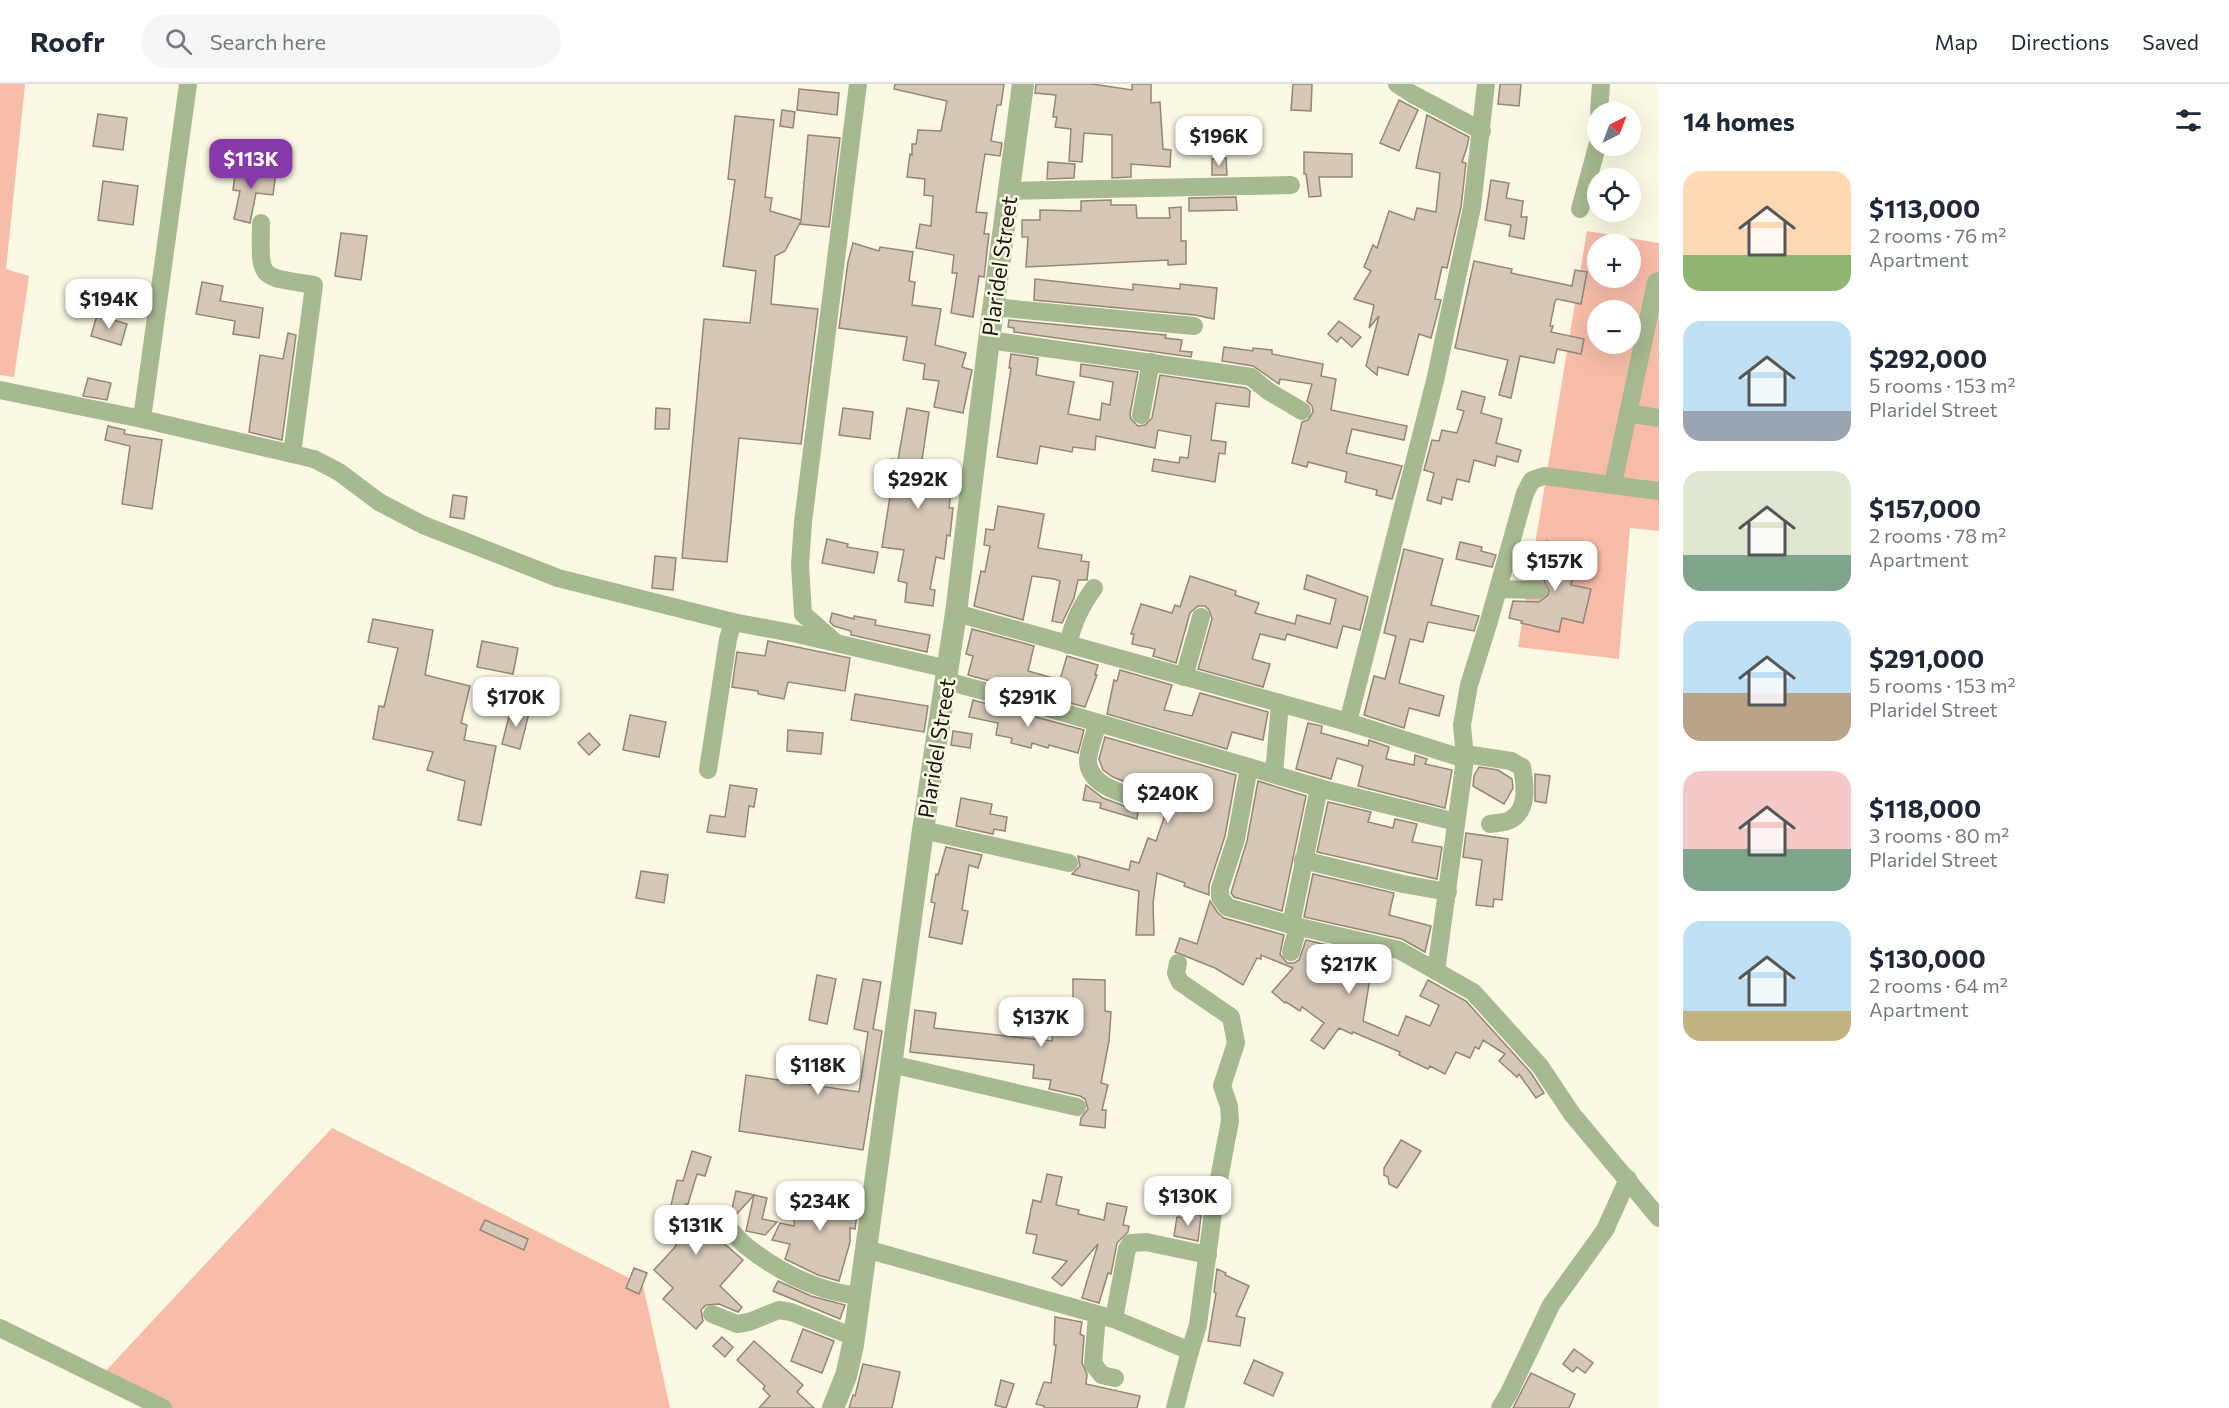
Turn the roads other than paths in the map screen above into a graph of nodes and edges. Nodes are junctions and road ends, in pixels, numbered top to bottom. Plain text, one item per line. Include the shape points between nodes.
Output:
1 (188, 84) edge
2 (858, 84) edge
3 (1023, 84) edge
4 (1397, 84) edge
5 (1486, 84) edge
6 (1600, 84) edge
7 (1599, 102) edge
8 (1482, 131) junction
9 (1595, 156) edge
10 (1291, 185) dead end
11 (1009, 191) junction
12 (1580, 210) dead end
13 (261, 224) dead end
14 (1659, 281) edge
15 (993, 307) junction
16 (1194, 326) dead end
17 (989, 340) junction
18 (1651, 344) edge
19 (1151, 362) junction
20 (0, 390) edge
21 (1302, 411) dead end
22 (1628, 413) junction
23 (1141, 415) dead end
24 (1659, 418) edge
25 (142, 419) junction
26 (292, 454) junction
27 (1613, 484) junction
28 (1659, 491) edge
29 (1094, 588) dead end
30 (1498, 589) junction
31 (1538, 590) dead end
32 (956, 613) junction
33 (803, 614) junction
34 (1201, 617) dead end
35 (733, 622) junction
36 (761, 627) junction
37 (838, 644) junction
38 (1068, 645) junction
39 (947, 675) junction
40 (1184, 677) junction
41 (1280, 703) junction
42 (1348, 722) junction
43 (1098, 724) junction
44 (1465, 756) junction
45 (1249, 767) junction
46 (708, 770) dead end
47 (1274, 774) junction
48 (1320, 788) junction
49 (1141, 800) dead end
50 (1456, 822) junction
51 (1490, 824) dead end
52 (923, 830) junction
53 (1303, 860) junction
54 (1069, 863) dead end
55 (1448, 892) junction
56 (1294, 926) junction
57 (1291, 952) dead end
58 (1178, 963) dead end
59 (1436, 971) junction
60 (891, 1064) junction
61 (1077, 1107) dead end
62 (1628, 1179) junction
63 (718, 1215) dead end
64 (1659, 1218) edge
65 (866, 1249) junction
66 (1208, 1255) junction
67 (860, 1296) junction
68 (712, 1314) dead end
69 (1106, 1317) junction
70 (0, 1328) edge
71 (854, 1337) junction
72 (1190, 1351) junction
73 (1115, 1378) dead end
74 (163, 1408) edge
75 (833, 1408) edge
76 (1175, 1408) edge
77 (1500, 1408) edge

1 - 25 street
2 - 33 street via 803,522
3 - 11 street, Plaridel Street
4 - 8 street
5 - 8 street
6 - 7 street
8 - 42 street via 1472,207 1435,381
9 - 12 street
10 - 11 street
11 - 15 street, Plaridel Street
13 - 26 street via 260,262 264,273 314,285
14 - 18 street
15 - 16 street
15 - 17 street, Plaridel Street
17 - 19 street
17 - 32 street, Plaridel Street
18 - 22 street
19 - 21 street via 1251,377
19 - 23 street
20 - 25 street
22 - 24 street
22 - 27 street
25 - 26 street
26 - 35 street via 314,459 339,472 379,502 423,525 558,578
27 - 28 street
27 - 30 street via 1544,476 1532,480
29 - 38 street via 1078,611
30 - 31 street
30 - 44 street via 1469,686 1462,725
32 - 38 street
32 - 39 street, Plaridel Street
33 - 36 street
33 - 37 street
34 - 40 street
35 - 36 street
35 - 46 street
36 - 37 street
37 - 39 street
38 - 40 street
39 - 43 street
39 - 52 street, Plaridel Street
40 - 41 street
41 - 42 street
41 - 47 street
42 - 44 street
43 - 45 street
43 - 49 street via 1088,762 1092,773 1111,789
44 - 50 street
44 - 51 street via 1511,761 1522,767 1526,787 1520,811 1509,821
45 - 47 street
45 - 56 street via 1220,897 1227,907
47 - 48 street
48 - 50 street
48 - 53 street
50 - 55 street
52 - 54 street
52 - 60 street, Plaridel Street
53 - 55 street
53 - 56 street
55 - 59 street
56 - 57 street
56 - 59 street via 1399,951
58 - 66 street via 1176,973 1180,982 1231,1017 1236,1043 1222,1086 1230,1121
59 - 62 street via 1473,992 1540,1066 1572,1114
60 - 61 street
60 - 65 street, Plaridel Street
62 - 64 street
62 - 77 street via 1605,1230 1551,1305
63 - 67 street via 745,1245 781,1271 838,1294
65 - 67 street, Plaridel Street
65 - 69 street
66 - 69 street via 1146,1242 1131,1243
66 - 72 street via 1198,1325
67 - 71 street, Plaridel Street
68 - 71 street via 737,1324 779,1310
69 - 72 street
69 - 73 street via 1094,1364 1102,1375
70 - 74 street
71 - 75 street, Plaridel Street via 846,1376
72 - 76 street

